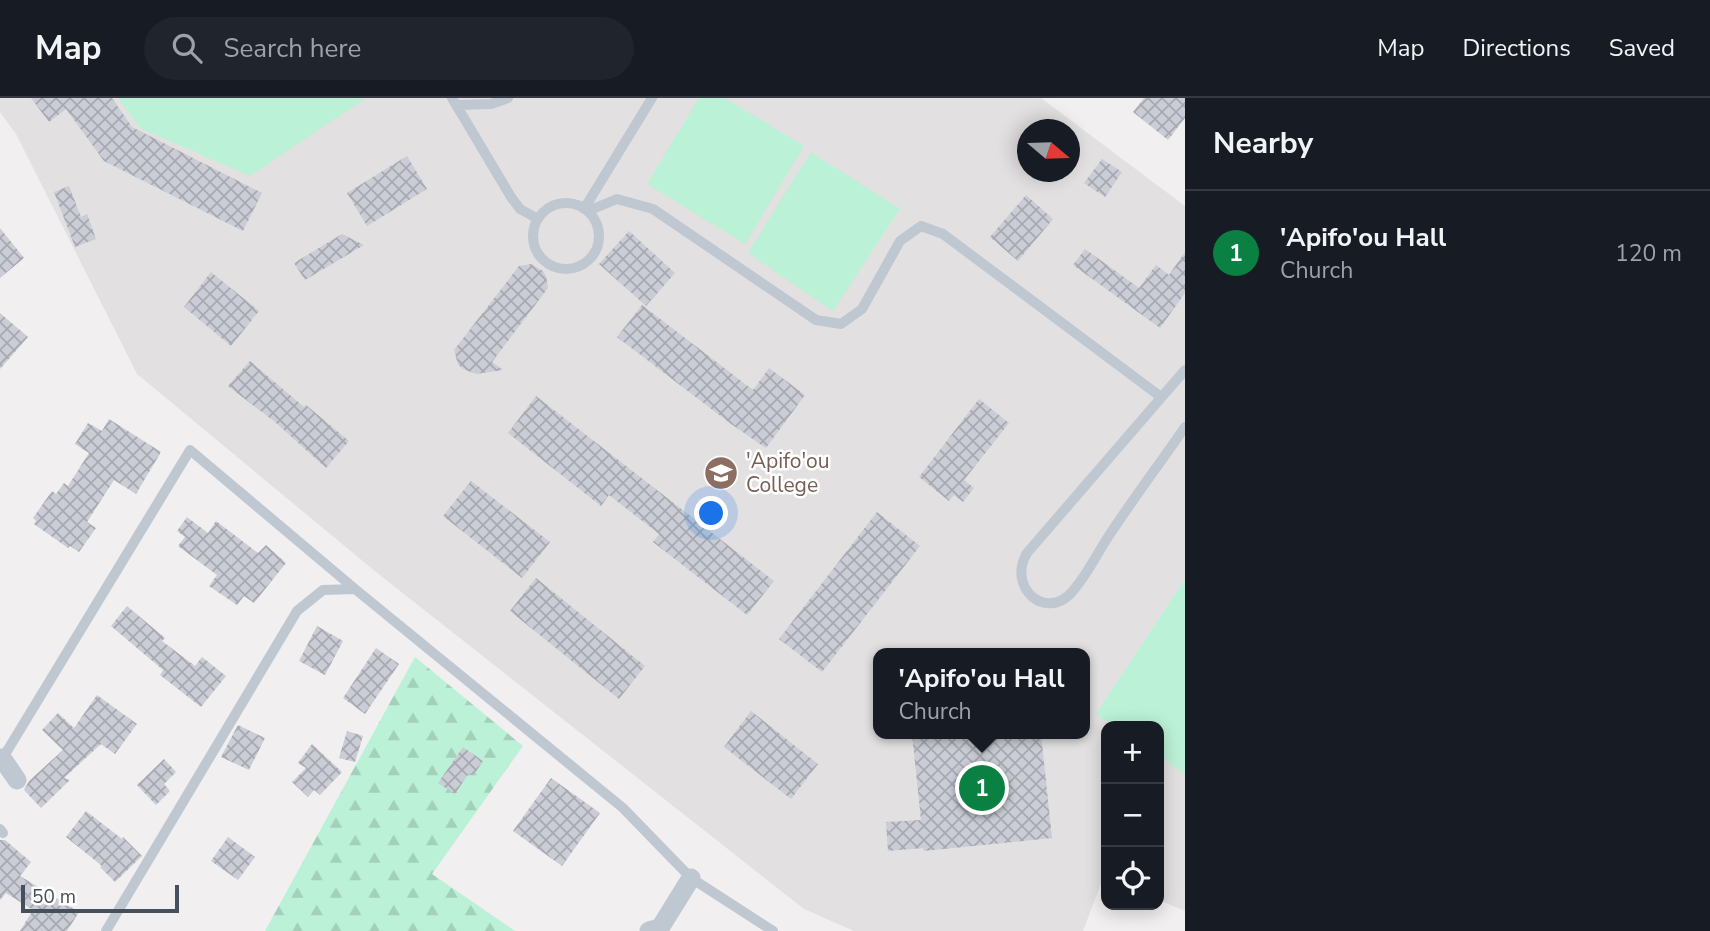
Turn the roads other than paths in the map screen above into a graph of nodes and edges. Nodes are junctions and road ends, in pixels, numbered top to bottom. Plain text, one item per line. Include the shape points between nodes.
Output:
1 (508, 98) edge
2 (652, 98) edge
3 (454, 102) edge
4 (586, 210) junction
5 (538, 219) junction
6 (1185, 370) edge
7 (1161, 397) junction
8 (1185, 427) edge
9 (355, 589) junction
10 (1, 760) edge
11 (17, 780) dead end
12 (691, 878) junction
13 (106, 931) edge
14 (649, 931) edge
15 (773, 931) edge

1 - 3 lane via 491,104
2 - 4 lane
3 - 5 lane via 511,197 520,209
4 - 5 lane via 558,204
4 - 5 lane via 595,220 599,241 589,260 569,269 540,256 533,236
4 - 7 lane via 617,199 653,209 816,320 841,324 862,309 900,241 921,226 943,234
6 - 7 lane
7 - 8 lane via 1027,553 1021,581 1033,597 1052,603 1070,595
9 - 10 lane via 190,450
9 - 12 lane via 623,808
9 - 13 lane via 323,590 297,611
10 - 11 street
12 - 14 street via 660,928
12 - 15 lane

